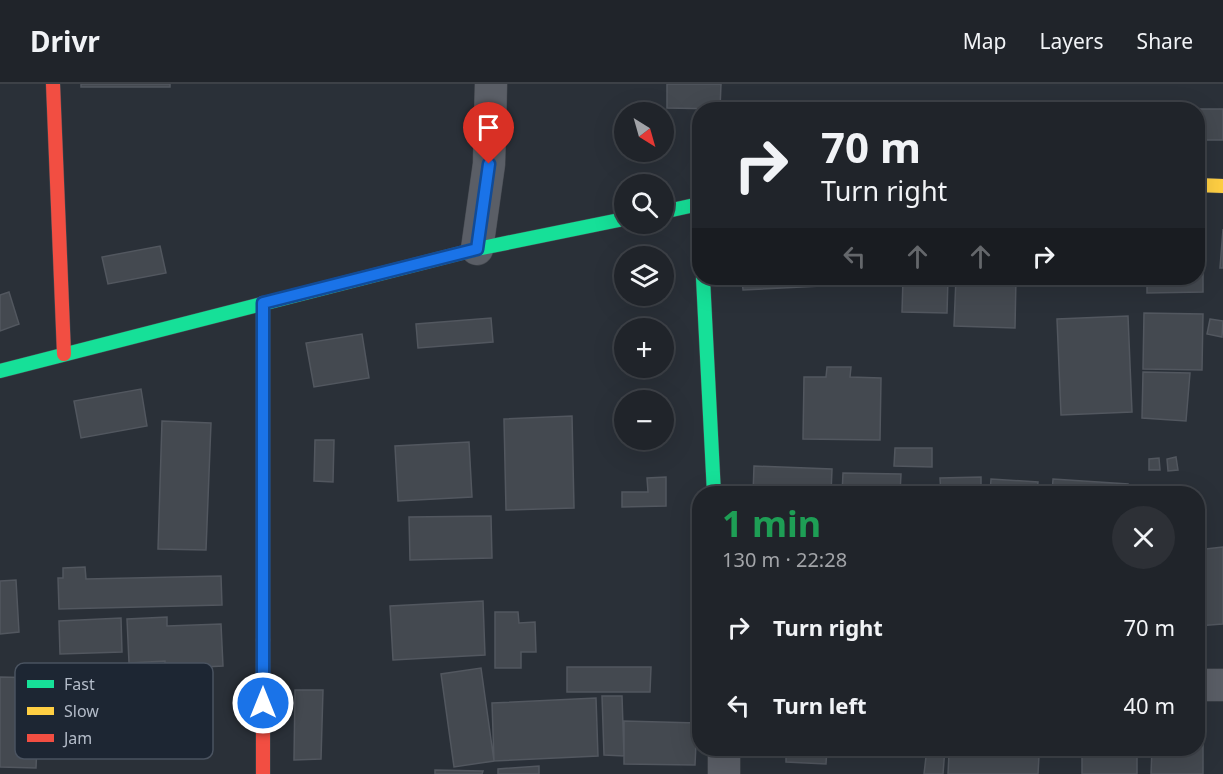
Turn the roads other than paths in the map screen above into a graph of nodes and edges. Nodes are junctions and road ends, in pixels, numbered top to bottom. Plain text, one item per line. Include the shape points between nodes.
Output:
1 (53, 84) edge
2 (491, 84) edge
3 (1205, 185) edge
4 (1223, 186) edge
5 (692, 206) edge
6 (674, 210) edge
7 (614, 221) edge
8 (477, 249) junction
9 (703, 285) edge
10 (263, 303) junction
11 (64, 354) junction
12 (0, 370) edge
13 (714, 486) edge
14 (1205, 685) edge
15 (1223, 685) edge
16 (724, 756) edge
17 (263, 774) edge
18 (723, 774) edge

1 - 11 street
2 - 8 street via 489,164
3 - 4 street
5 - 6 street
7 - 8 street
8 - 10 street
9 - 13 street
10 - 11 street
10 - 17 street
11 - 12 street
14 - 15 street
16 - 18 street

